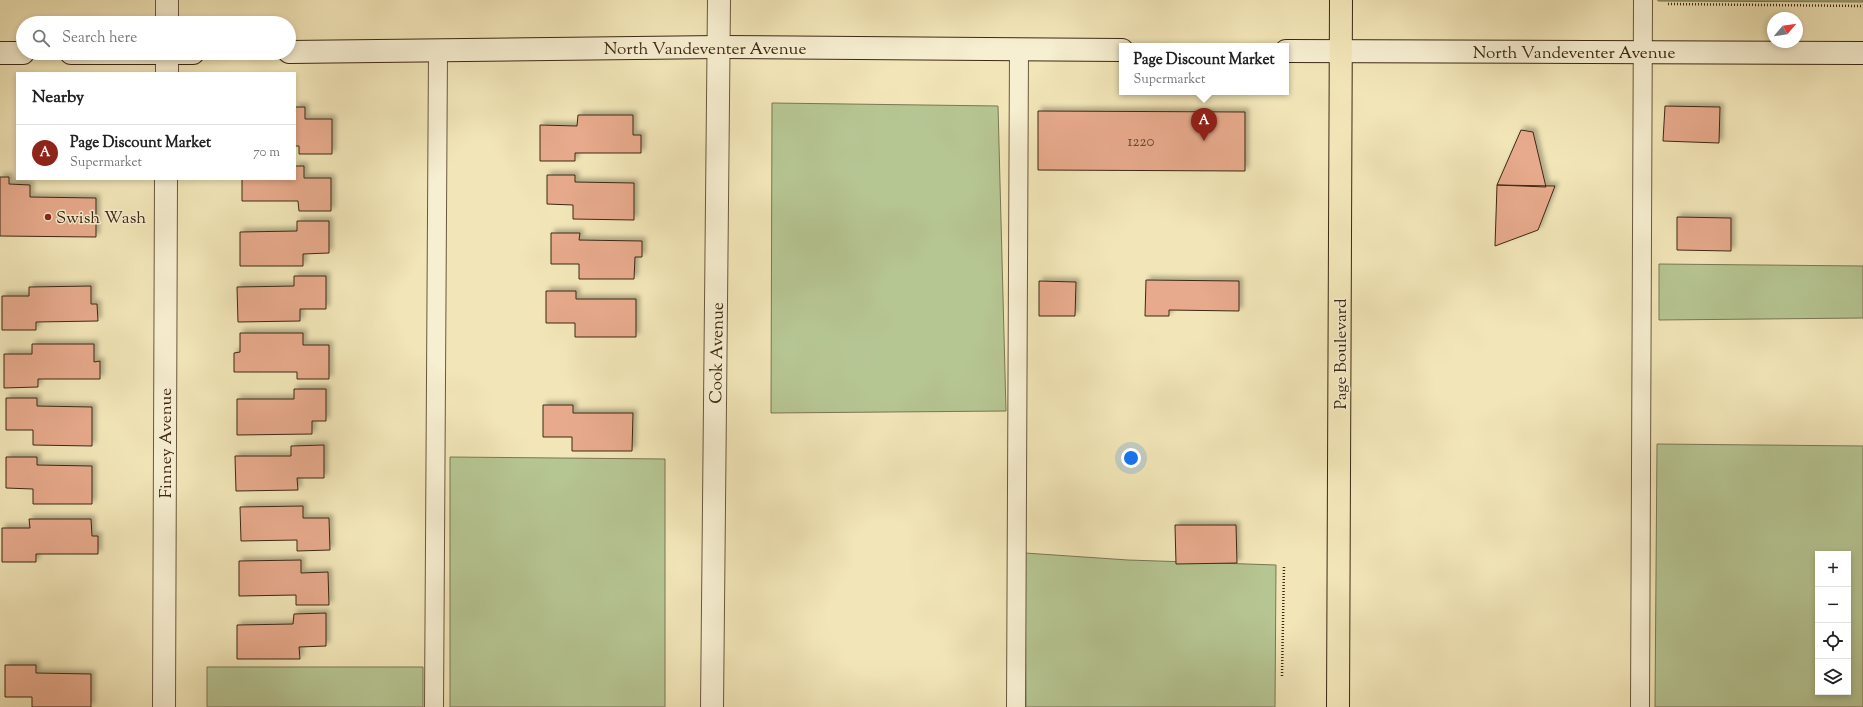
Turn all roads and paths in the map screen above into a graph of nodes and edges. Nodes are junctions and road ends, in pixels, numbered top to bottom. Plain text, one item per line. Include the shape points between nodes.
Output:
1 (167, 0) edge
2 (719, 0) edge
3 (1341, 0) edge
4 (1643, 0) edge
5 (1666, 4) dead end
6 (1863, 6) edge
7 (167, 16) edge
8 (719, 47) junction
9 (438, 50) junction
10 (1019, 50) junction
11 (1119, 50) edge
12 (1289, 51) edge
13 (1340, 51) junction
14 (296, 52) edge
15 (1643, 52) junction
16 (0, 53) edge
17 (16, 53) edge
18 (1863, 53) edge
19 (167, 60) edge
20 (167, 72) edge
21 (166, 180) edge
22 (1284, 567) dead end
23 (1282, 676) dead end
24 (164, 707) edge
25 (434, 707) edge
26 (712, 707) edge
27 (1016, 707) edge
28 (1338, 707) edge
29 (1640, 707) edge

1 - 7 main road
2 - 8 main road, Cook Avenue
3 - 13 main road, Page Boulevard
4 - 15 lane
5 - 6 path
8 - 9 main road, North Vandeventer Avenue
8 - 10 main road, North Vandeventer Avenue
8 - 26 main road, Cook Avenue
9 - 14 main road, North Vandeventer Avenue
9 - 25 lane
10 - 11 main road, North Vandeventer Avenue
10 - 27 lane
12 - 13 main road, North Vandeventer Avenue
13 - 15 main road, North Vandeventer Avenue
13 - 28 main road, Page Boulevard
15 - 18 main road, North Vandeventer Avenue
15 - 29 lane
16 - 17 main road
19 - 20 main road
21 - 24 main road, Finney Avenue
22 - 23 path

